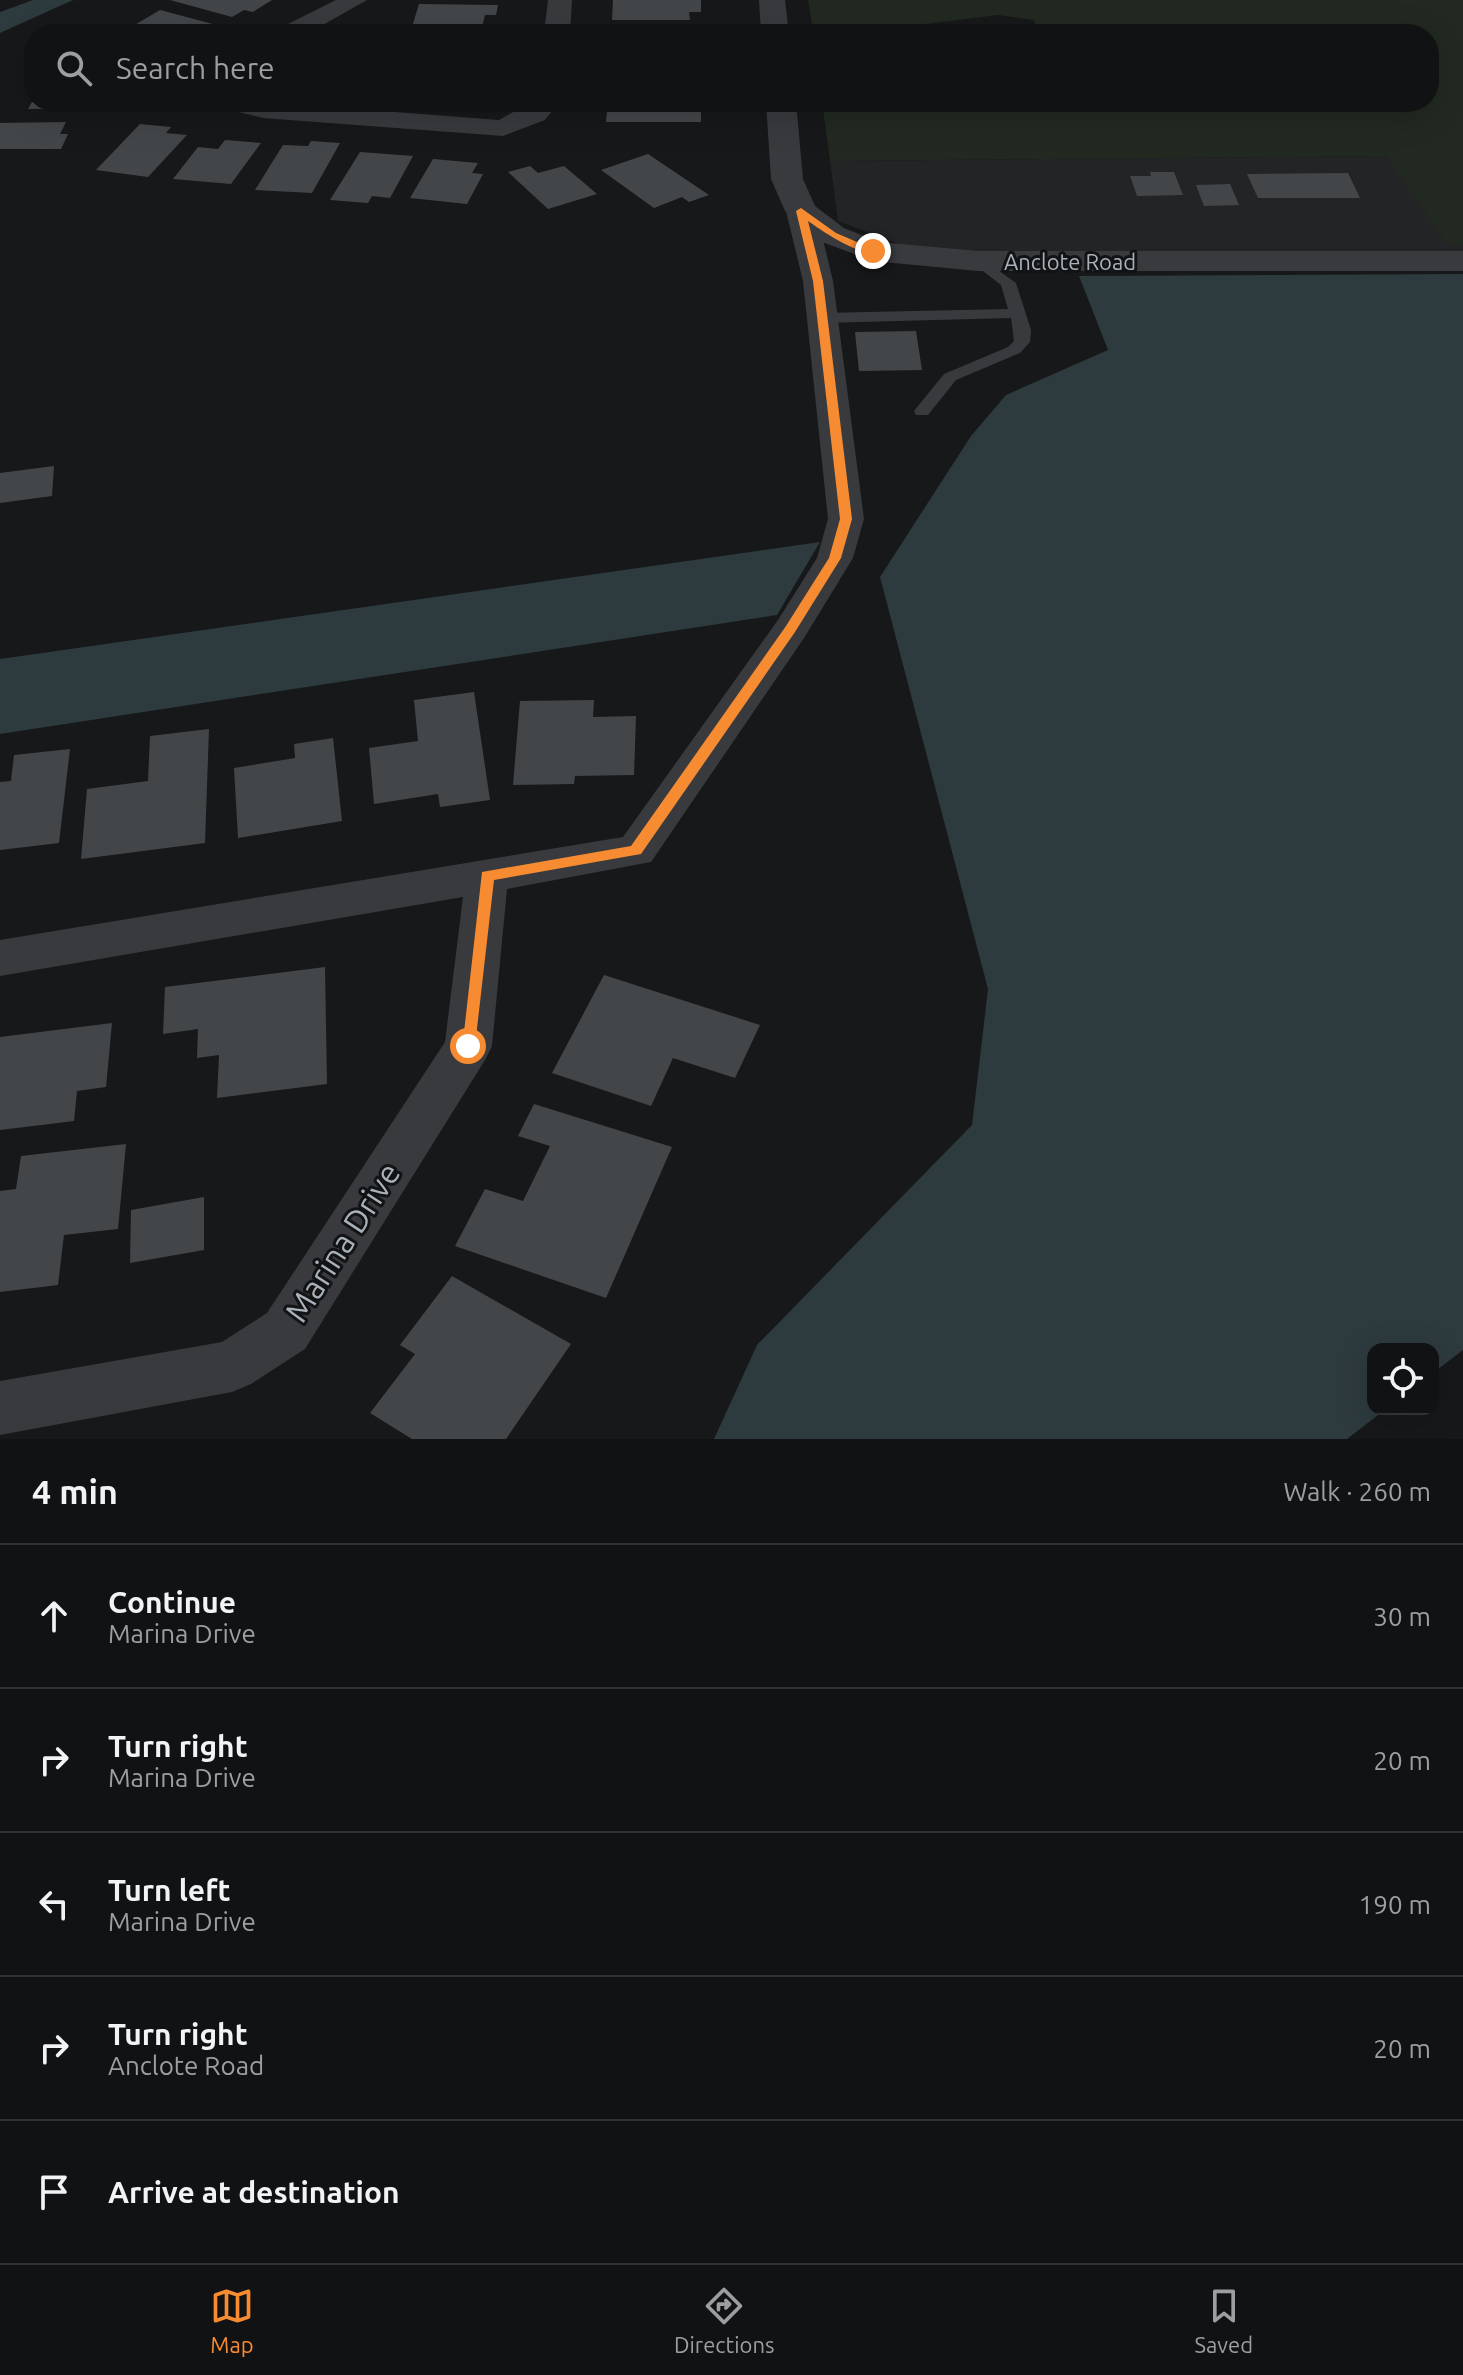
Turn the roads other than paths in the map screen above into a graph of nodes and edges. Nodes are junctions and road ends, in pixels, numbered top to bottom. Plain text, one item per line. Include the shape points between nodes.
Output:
1 (355, 0) edge
2 (560, 0) edge
3 (772, 0) edge
4 (307, 24) edge
5 (558, 24) edge
6 (774, 24) edge
7 (287, 112) edge
8 (533, 112) edge
9 (782, 112) edge
10 (801, 211) junction
11 (1463, 261) edge
12 (1015, 272) junction
13 (1017, 313) junction
14 (822, 318) junction
15 (922, 411) dead end
16 (487, 876) junction
17 (0, 958) edge
18 (0, 1408) edge

1 - 4 street
2 - 5 street
3 - 6 street
7 - 8 street via 477,128 519,123
9 - 10 street via 787,179
10 - 12 street, Anclote Road via 833,235 873,251 978,261
10 - 14 street
11 - 12 street, Anclote Road
12 - 13 lane
13 - 14 lane
13 - 15 lane via 1022,342 950,377
14 - 16 street via 846,519 835,558 636,851
16 - 17 street
16 - 18 street, Marina Drive via 468,1046 286,1331 232,1366

